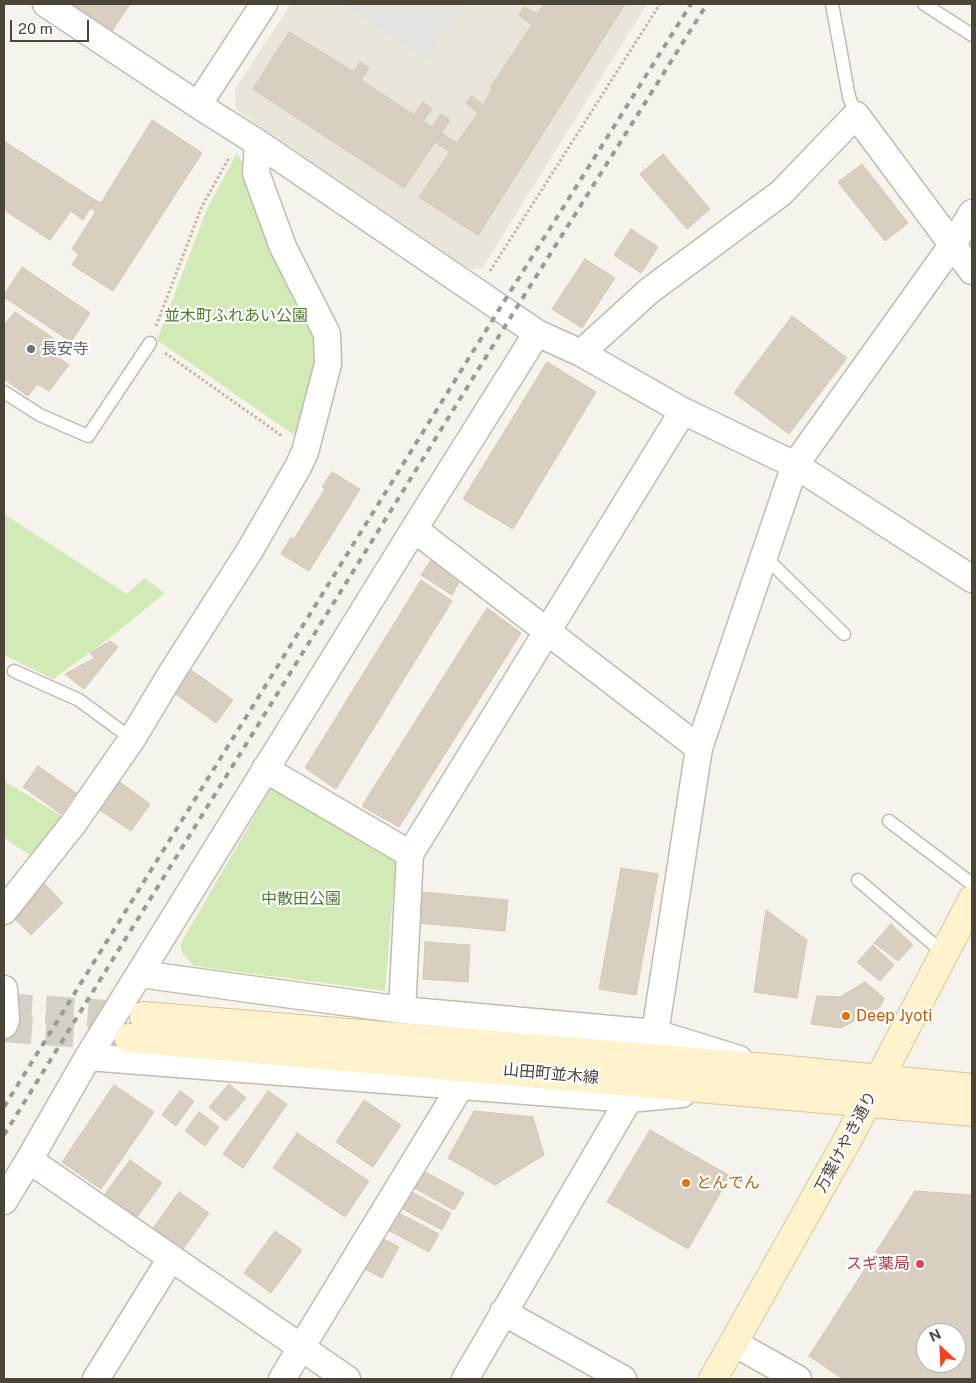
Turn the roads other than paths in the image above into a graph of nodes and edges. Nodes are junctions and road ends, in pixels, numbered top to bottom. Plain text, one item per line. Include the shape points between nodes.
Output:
1 (46, 4) edge
2 (264, 4) edge
3 (832, 4) edge
4 (924, 4) edge
5 (972, 35) edge
6 (198, 106) junction
7 (856, 116) junction
8 (250, 138) junction
9 (972, 213) edge
10 (953, 244) junction
11 (972, 271) edge
12 (538, 333) junction
13 (150, 342) road end
14 (581, 353) junction
15 (4, 392) edge
16 (683, 411) junction
17 (794, 465) junction
18 (414, 529) junction
19 (764, 556) junction
20 (972, 579) edge
21 (548, 632) junction
22 (844, 634) dead end
23 (14, 671) dead end
24 (132, 739) junction
25 (699, 748) junction
26 (265, 769) junction
27 (889, 821) dead end
28 (410, 854) junction
29 (858, 880) dead end
30 (972, 884) edge
31 (972, 900) edge
32 (4, 911) edge
33 (945, 954) junction
34 (140, 974) junction
35 (4, 989) edge
36 (402, 1010) junction
37 (4, 1025) edge
38 (654, 1033) junction
39 (88, 1057) junction
40 (768, 1068) junction
41 (460, 1087) junction
42 (972, 1088) edge
43 (730, 1090) junction
44 (874, 1090) junction
45 (629, 1099) junction
46 (972, 1112) edge
47 (29, 1160) junction
48 (4, 1201) edge
49 (171, 1258) junction
50 (503, 1312) junction
51 (734, 1343) junction
52 (302, 1348) junction
53 (96, 1379) edge
54 (282, 1379) edge
55 (347, 1379) edge
56 (464, 1379) edge
57 (623, 1379) edge
58 (713, 1379) edge
59 (798, 1379) edge

1 - 6 street
2 - 6 street
3 - 7 lane via 849,97
4 - 5 lane
6 - 8 street
7 - 10 street
7 - 14 street via 781,194 649,292
8 - 12 street
8 - 24 street via 256,173 283,247 327,334 328,364 305,452 298,467
9 - 10 street
10 - 11 street
10 - 17 street
12 - 14 street
12 - 18 street
13 - 15 lane via 88,436 40,415
14 - 16 street
16 - 17 street
16 - 21 street
17 - 19 street
17 - 20 street
18 - 21 street
18 - 26 street
19 - 22 lane
19 - 25 street
21 - 25 street
21 - 28 street
23 - 24 lane via 79,700
24 - 32 street via 73,824
25 - 38 street
26 - 28 street
26 - 34 street
27 - 30 lane
28 - 36 street
29 - 33 lane
31 - 33 street, 万葉けやき通り
33 - 44 street, 万葉けやき通り
34 - 36 street
34 - 39 street
35 - 37 street
36 - 38 street
38 - 40 street
39 - 41 street
39 - 47 street
40 - 43 street, 山田町並木線 via 137,1027
40 - 44 street, 山田町並木線
41 - 45 street
41 - 52 street
42 - 44 street, 山田町並木線
43 - 44 street, 山田町並木線
43 - 45 street
44 - 46 street, 山田町並木線
44 - 51 street, 万葉けやき通り
45 - 50 street
47 - 48 street
47 - 49 street
49 - 52 street
49 - 53 street
50 - 56 street
50 - 57 street
51 - 58 street, 万葉けやき通り
51 - 59 street
52 - 54 street
52 - 55 street

